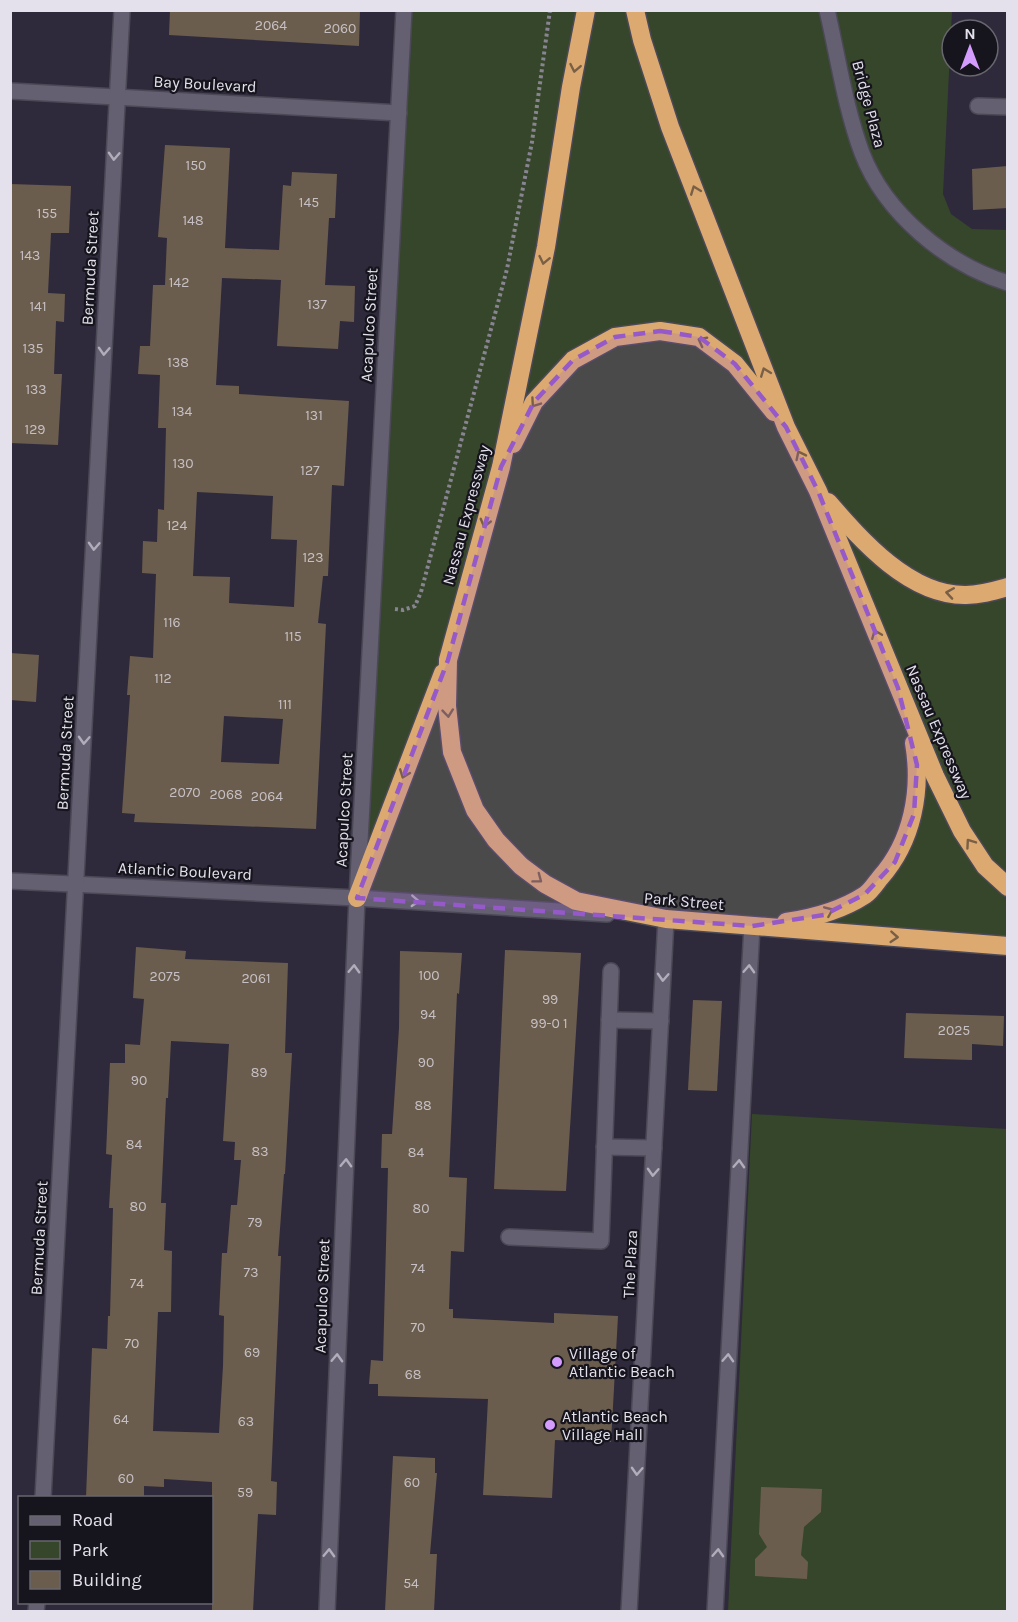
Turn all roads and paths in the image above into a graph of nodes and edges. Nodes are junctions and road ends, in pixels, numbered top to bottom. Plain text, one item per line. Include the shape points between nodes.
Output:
1 (122, 10) edge
2 (404, 10) edge
3 (550, 10) edge
4 (586, 10) edge
5 (635, 10) edge
6 (827, 10) edge
7 (10, 91) edge
8 (117, 98) junction
9 (978, 106) dead end
10 (1008, 107) edge
11 (399, 113) junction
12 (1008, 283) edge
13 (786, 427) junction
14 (501, 467) junction
15 (818, 491) junction
16 (1008, 587) edge
17 (372, 609) junction
18 (447, 660) junction
19 (898, 688) junction
20 (10, 881) edge
21 (76, 884) junction
22 (1008, 887) edge
23 (357, 898) junction
24 (662, 918) junction
25 (752, 926) junction
26 (1008, 945) edge
27 (611, 971) dead end
28 (609, 1020) junction
29 (661, 1021) junction
30 (604, 1147) junction
31 (654, 1148) junction
32 (508, 1237) dead end
33 (43, 1496) edge
34 (327, 1611) edge
35 (629, 1611) edge
36 (715, 1611) edge

1 - 8 street, Bermuda Street
2 - 11 street, Acapulco Street
3 - 17 path via 532,142 507,269 421,592 415,606 403,610
4 -> 14 highway, Nassau Expressway via 546,247
13 -> 5 highway, Nassau Expressway via 670,127
6 - 12 street, Bridge Plaza via 862,153 875,179 890,201 939,248
7 - 8 street, Bay Boulevard
8 - 11 street, Bay Boulevard
8 -> 21 street, Bermuda Street
9 - 10 street
11 - 17 street, Acapulco Street
13 -> 14 highway via 735,364 699,337 660,331 615,337 573,360 534,402
15 -> 13 highway, Nassau Expressway
14 -> 18 highway, Nassau Expressway
16 -> 15 highway via 965,595 940,591 916,581 868,546
19 -> 15 highway, Nassau Expressway
17 - 23 street, Acapulco Street
18 -> 23 highway
18 -> 24 highway, Nassau Expressway via 452,752 475,810 496,840 521,866 576,901
22 -> 19 highway, Nassau Expressway via 986,866 962,831
25 -> 19 highway via 824,915 865,894 895,862 914,814 917,765
20 - 21 street, Atlantic Boulevard
21 - 23 street, Atlantic Boulevard
21 - 33 street, Bermuda Street
23 -> 24 street, Park Street
34 -> 23 street, Acapulco Street
24 - 25 highway, Park Street
24 -> 29 street, The Plaza
25 -> 26 highway, Park Street
36 -> 25 street
27 - 28 street
28 - 29 street
28 - 30 street
29 - 31 street, The Plaza
30 - 31 street
30 - 32 street via 601,1241
31 -> 35 street, The Plaza

